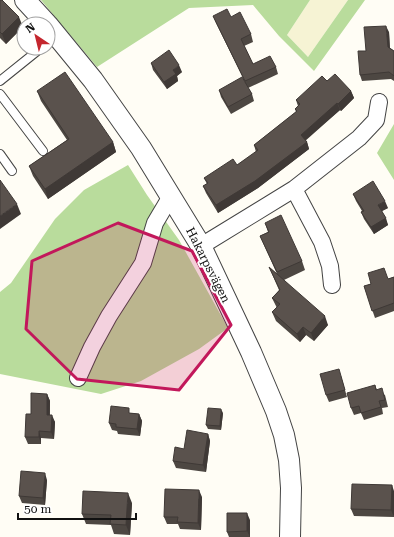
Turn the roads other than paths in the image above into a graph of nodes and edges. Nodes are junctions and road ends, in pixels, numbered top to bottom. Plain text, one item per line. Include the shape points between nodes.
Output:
1 (25, 0) edge
2 (38, 16) edge
3 (56, 38) edge
4 (31, 56) edge
5 (0, 81) edge
6 (0, 94) edge
7 (379, 102) dead end
8 (43, 151) dead end
9 (0, 154) edge
10 (12, 171) dead end
11 (294, 189) junction
12 (171, 196) junction
13 (201, 246) junction
14 (332, 286) dead end
15 (78, 378) dead end
16 (290, 537) edge

1 - 2 street, Hakarpsvägen
3 - 12 street, Hakarpsvägen via 94,80
4 - 5 lane
6 - 8 lane
7 - 11 street via 376,120 359,138
9 - 10 lane
11 - 13 street
11 - 14 street via 322,242 330,266
12 - 13 street, Hakarpsvägen
12 - 15 street via 155,222 143,264 109,316
13 - 16 street, Hakarpsvägen via 251,352 284,435 291,488

